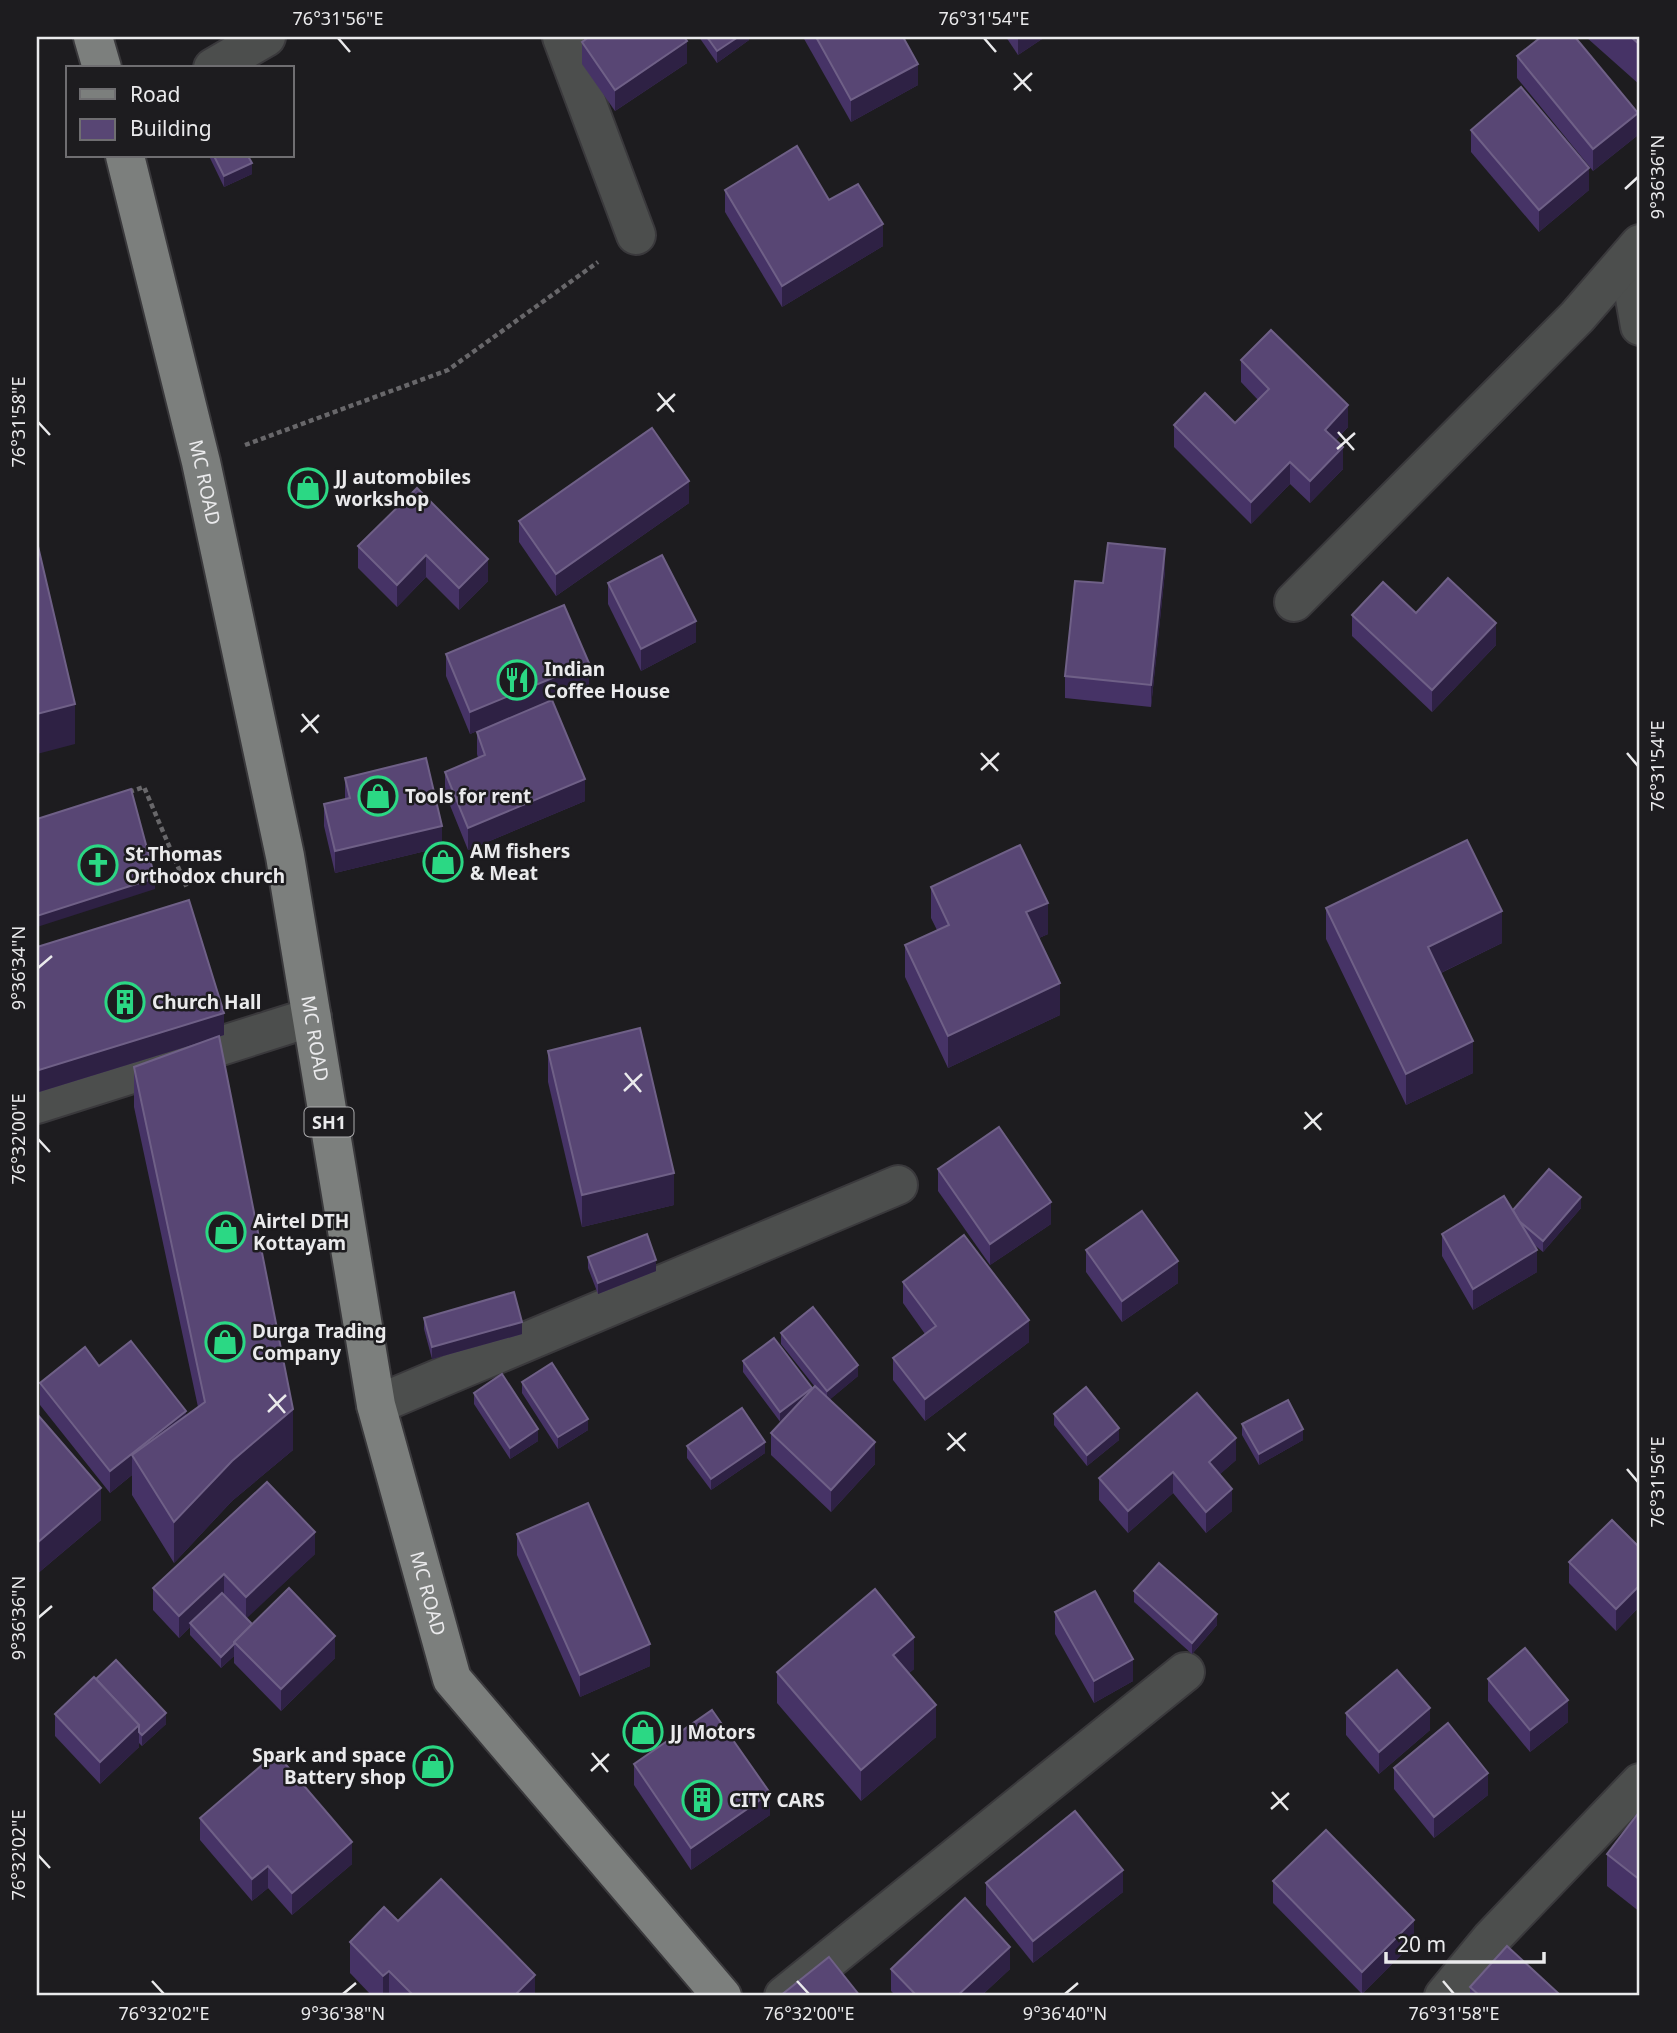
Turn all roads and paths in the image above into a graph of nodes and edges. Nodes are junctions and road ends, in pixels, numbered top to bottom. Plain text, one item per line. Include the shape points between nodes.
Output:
1 (93, 37) edge
2 (266, 37) edge
3 (562, 37) edge
4 (101, 66) edge
5 (216, 66) edge
6 (125, 158) edge
7 (636, 235) joint
8 (1634, 251) edge
9 (1640, 326) edge
10 (201, 462) junction
11 (1294, 603) dead end
12 (120, 794) edge
13 (187, 888) dead end
14 (312, 1017) junction
15 (37, 1104) edge
16 (898, 1185) dead end
17 (376, 1405) junction
18 (1185, 1672) dead end
19 (1640, 1783) edge
20 (722, 1996) edge
21 (784, 1996) edge
22 (1444, 1996) edge

1 - 4 main road
2 - 5 street
3 - 7 street
6 - 10 main road, MC ROAD / SH1
7 - 10 path via 448,370
8 - 9 street
8 - 11 street via 1577,317
10 - 14 main road, MC ROAD / SH1 via 285,856
12 - 13 path via 144,787
14 - 15 street
14 - 17 main road, MC ROAD / SH1
16 - 17 street
17 - 20 main road, MC ROAD / SH1 via 452,1679
18 - 21 street
19 - 22 street via 1491,1938

